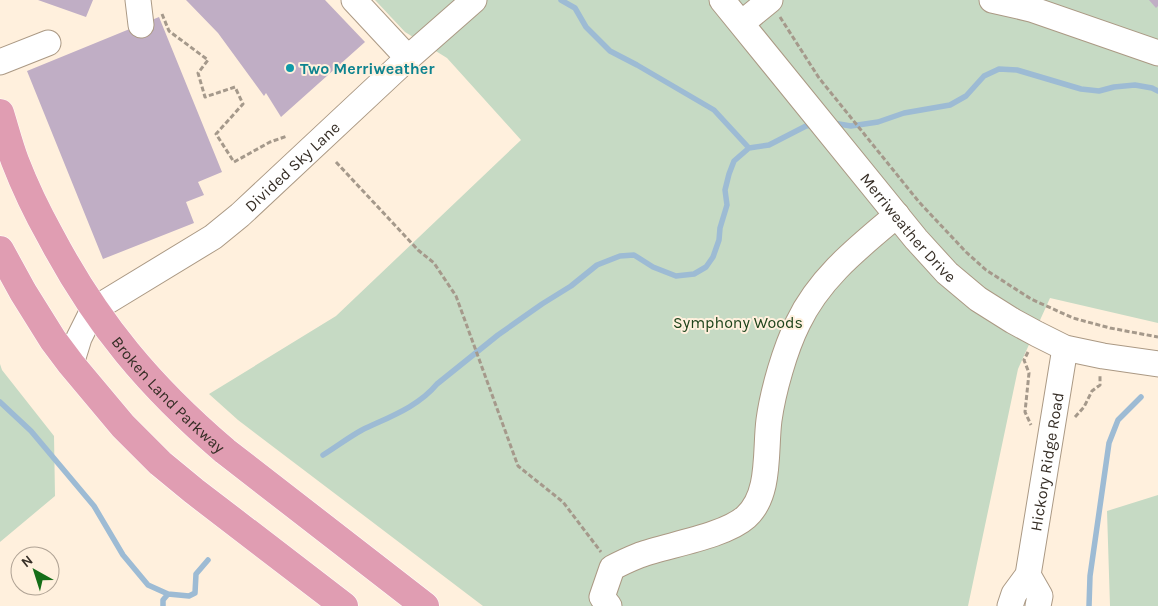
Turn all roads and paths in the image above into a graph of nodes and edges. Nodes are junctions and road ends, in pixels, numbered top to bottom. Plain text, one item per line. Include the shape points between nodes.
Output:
1 (354, 0) edge
2 (474, 0) edge
3 (722, 0) edge
4 (992, 0) edge
5 (149, 4) edge
6 (775, 8) edge
7 (742, 23) junction
8 (141, 25) dead end
9 (48, 43) dead end
10 (1158, 53) edge
11 (408, 58) junction
12 (0, 62) edge
13 (0, 113) edge
14 (287, 136) dead end
15 (336, 162) dead end
16 (897, 215) junction
17 (0, 250) edge
18 (93, 310) junction
19 (1158, 337) edge
20 (1065, 348) junction
21 (1024, 360) dead end
22 (71, 364) junction
23 (1158, 364) edge
24 (1100, 385) dead end
25 (1092, 391) dead end
26 (1025, 412) dead end
27 (612, 568) junction
28 (1028, 575) junction
29 (344, 606) edge
30 (425, 606) edge
31 (609, 606) edge
32 (1010, 606) edge
33 (1038, 606) edge

1 - 11 street
2 - 11 street, Divided Sky Lane
3 - 7 street, Merriweather Drive
4 - 10 street via 1030,9
5 - 8 street
5 - 14 path via 169,31 208,60 198,73 205,97 236,87 243,104 216,134 234,162
6 - 7 street
6 - 19 path via 833,96 937,223 986,270 1023,294 1073,318
7 - 16 street, Merriweather Drive
9 - 12 street
11 - 18 street, Divided Sky Lane via 240,216 213,237
13 - 18 main road, Broken Land Parkway via 15,161 36,209
15 - 27 path via 434,263 456,296 518,466 563,502
16 - 20 street, Merriweather Drive via 947,273 978,299
16 - 27 street via 832,273 813,296 798,323 782,367 769,419 762,490 756,505 746,517 729,528 639,555
17 - 22 main road via 23,292
18 - 22 street via 78,338
18 - 30 main road, Broken Land Parkway via 133,361 194,425
20 - 23 street, Merriweather Drive
20 - 28 street, Hickory Ridge Road
21 - 26 path via 1029,373
22 - 29 main road via 123,426 160,463
24 - 25 path
27 - 31 street via 602,597
28 - 32 street, Hickory Ridge Road via 1014,594
28 - 33 street via 1040,596

